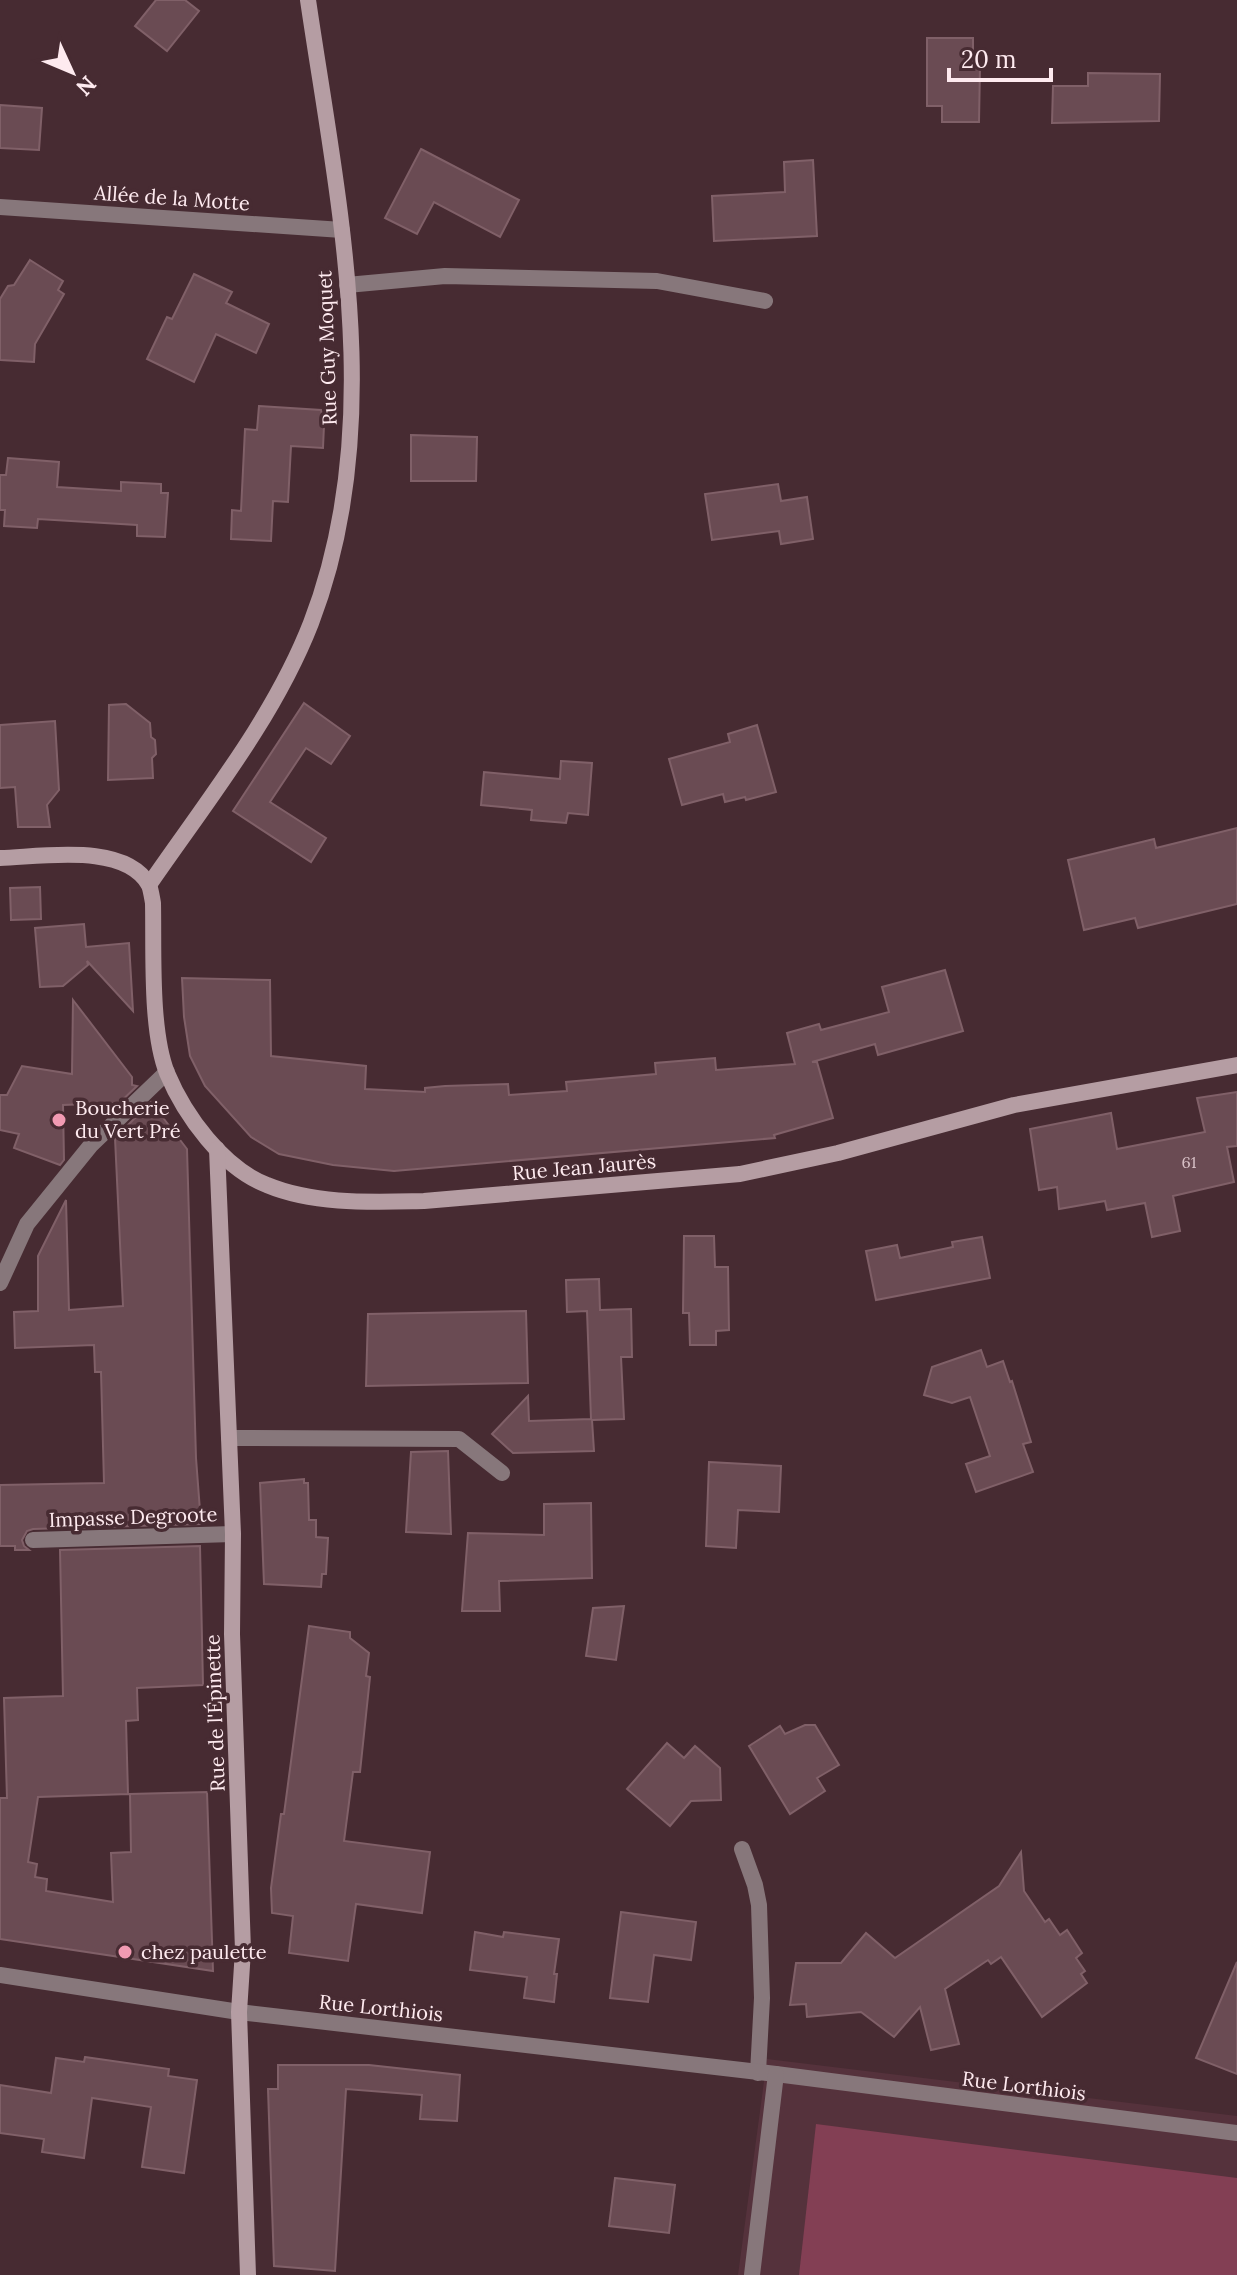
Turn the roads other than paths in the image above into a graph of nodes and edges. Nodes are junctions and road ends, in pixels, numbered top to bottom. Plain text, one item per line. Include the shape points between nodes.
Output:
1 (308, 0) edge
2 (0, 207) edge
3 (342, 230) junction
4 (347, 285) junction
5 (765, 301) dead end
6 (0, 858) edge
7 (149, 885) junction
8 (1237, 1065) edge
9 (167, 1072) junction
10 (217, 1149) junction
11 (0, 1283) edge
12 (229, 1438) junction
13 (502, 1473) dead end
14 (233, 1534) junction
15 (33, 1540) dead end
16 (742, 1849) dead end
17 (0, 1975) edge
18 (239, 2012) junction
19 (758, 2073) junction
20 (776, 2074) junction
21 (1237, 2133) edge
22 (248, 2275) edge
23 (752, 2275) edge

1 - 3 street, Rue Guy Moquet
2 - 3 street, Allée de la Motte
3 - 4 street, Rue Guy Moquet
4 - 5 street via 445,276 657,281
4 - 7 street, Rue Guy Moquet via 352,371 347,469 340,520 311,622 273,701
6 - 7 street via 104,856 126,864
7 - 9 street, Rue Jean Jaurès via 157,1014
8 - 10 street, Rue Jean Jaurès via 1014,1105 755,1172 525,1192 393,1202 325,1198 265,1185
9 - 10 street, Rue Jean Jaurès
9 - 11 street via 91,1145 27,1224
10 - 12 street, Rue de l'Épinette
12 - 13 street via 459,1439
12 - 14 street, Rue de l'Épinette
14 - 15 street, Impasse Degroote
14 - 18 street, Rue de l'Épinette via 243,1950
16 - 19 street via 759,1905
17 - 18 street, Rue Lorthiois
18 - 19 street, Rue Lorthiois
18 - 22 street, Rue de l'Épinette
19 - 20 street, Rue Lorthiois
20 - 21 street, Rue Lorthiois
20 - 23 street

